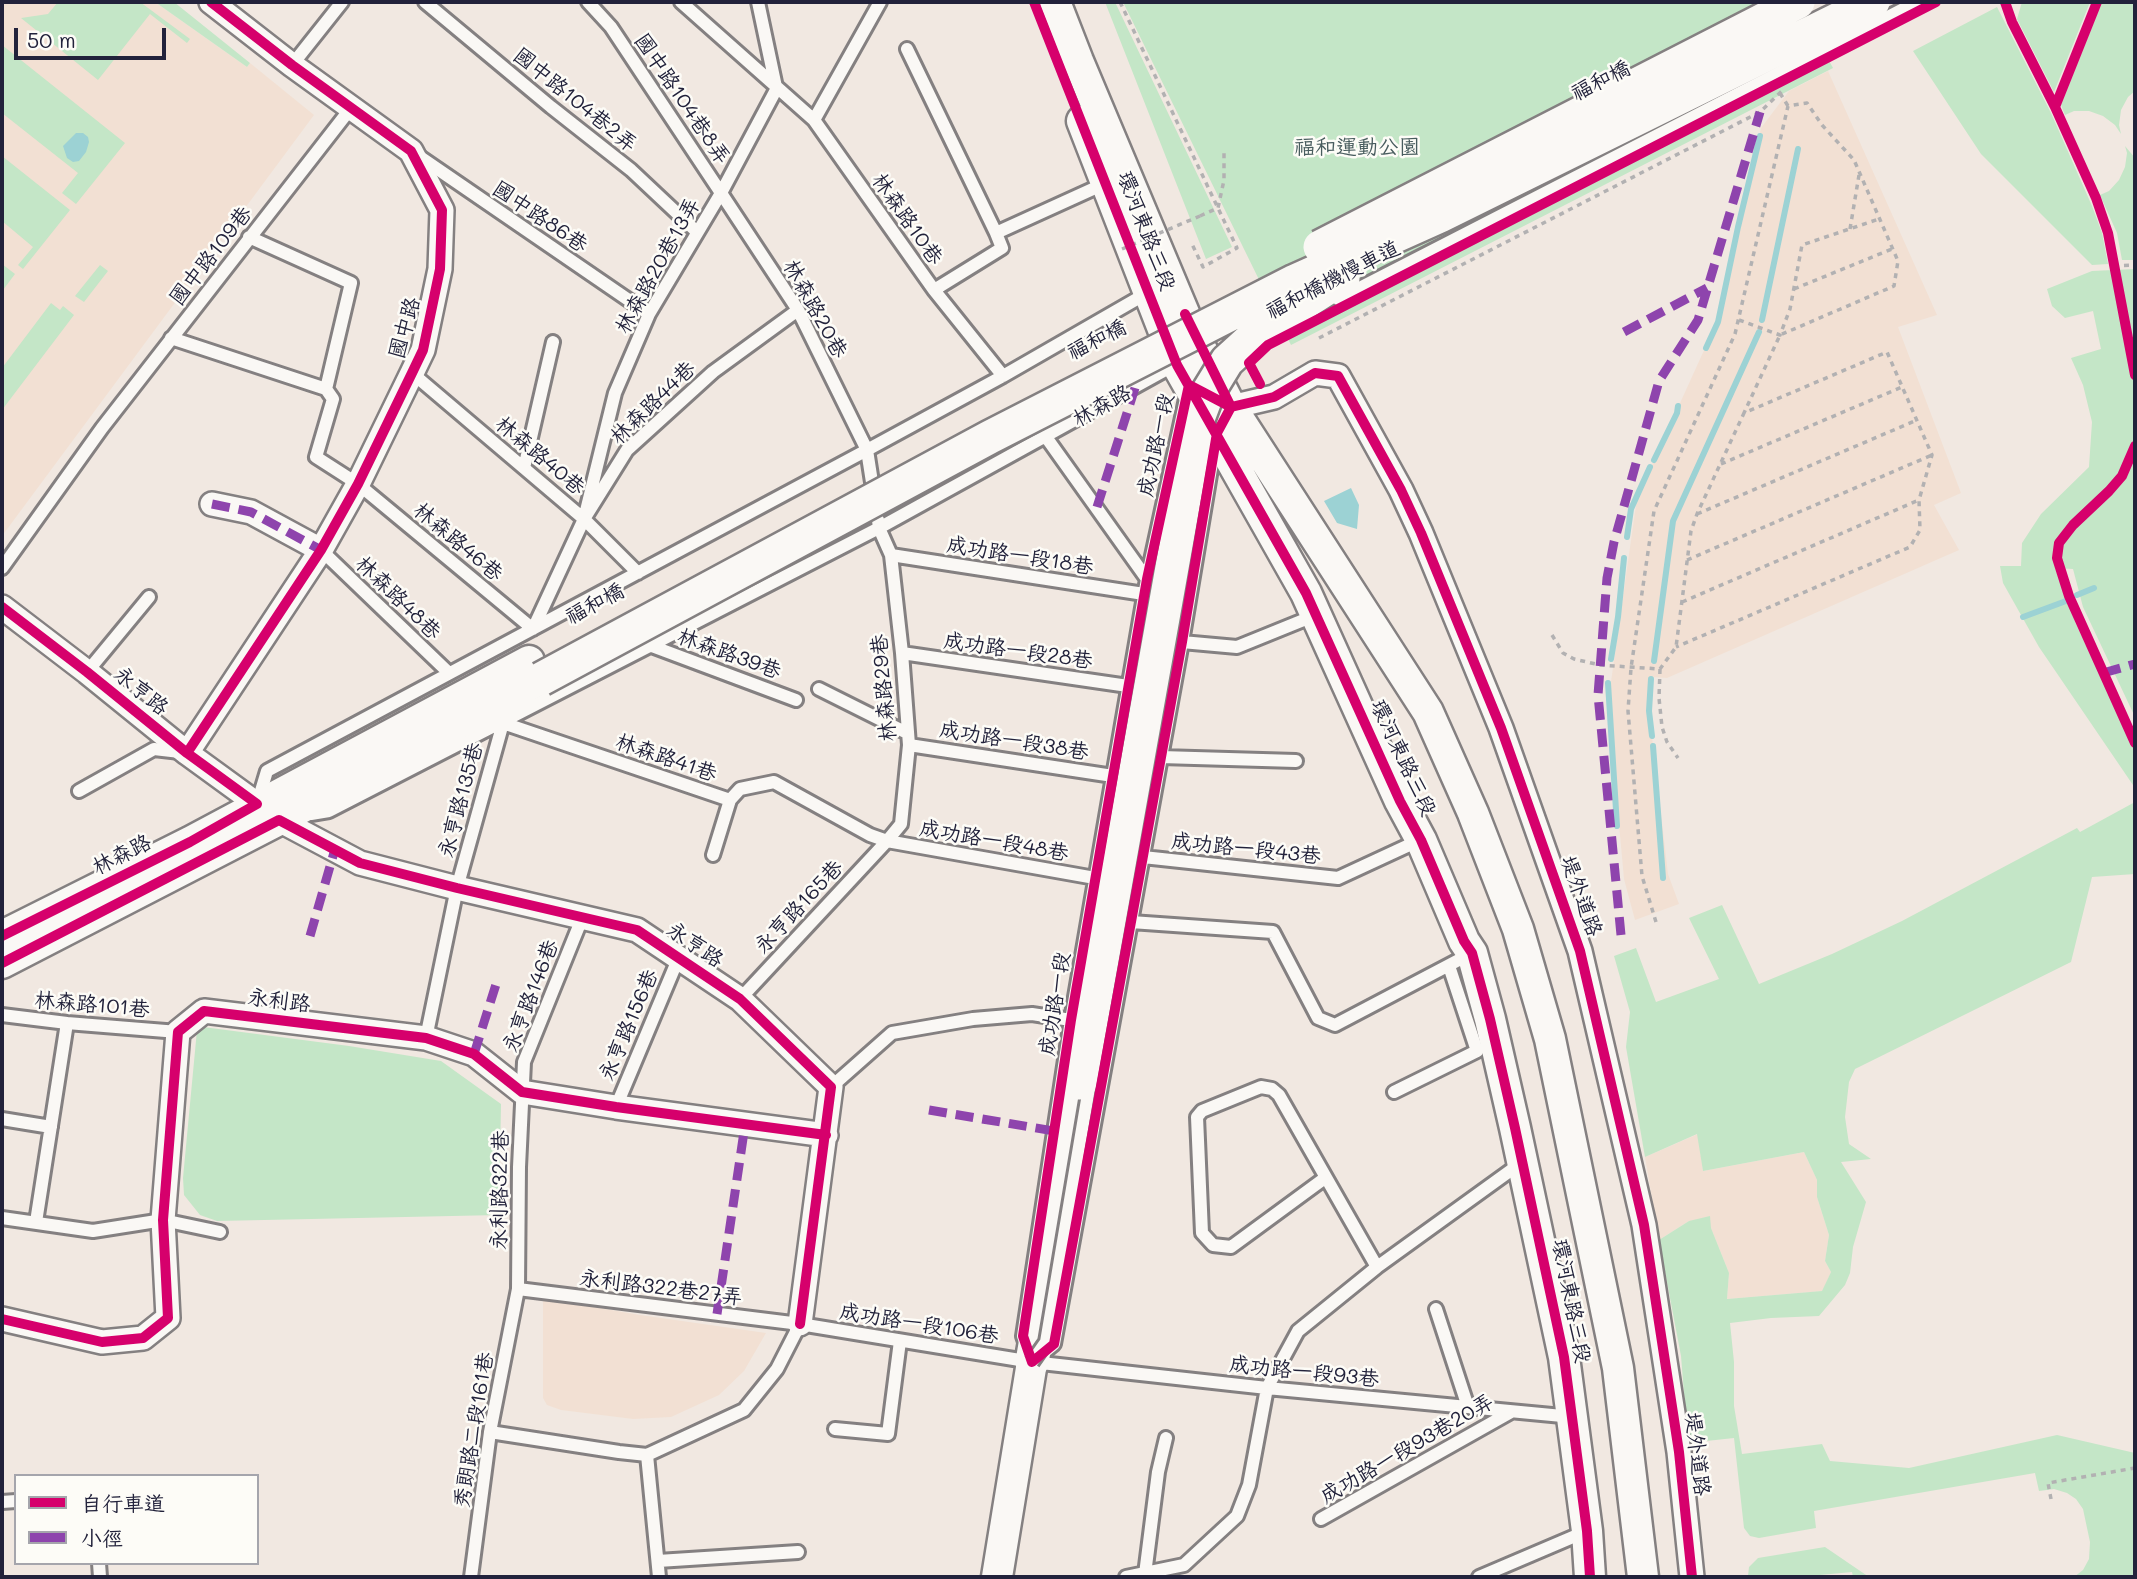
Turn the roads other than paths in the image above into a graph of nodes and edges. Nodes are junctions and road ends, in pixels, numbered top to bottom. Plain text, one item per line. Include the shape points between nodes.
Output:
1 (212, 2) edge
2 (342, 2) edge
3 (425, 2) edge
4 (588, 2) edge
5 (681, 2) edge
6 (758, 2) edge
7 (880, 2) edge
8 (1034, 2) edge
9 (1055, 2) edge
10 (1798, 2) edge
11 (1873, 2) edge
12 (1917, 2) edge
13 (907, 49) dead end
14 (292, 65) junction
15 (777, 88) junction
16 (351, 108) junction
17 (814, 120) junction
18 (411, 151) junction
19 (1106, 183) junction
20 (721, 192) junction
21 (1440, 216) junction
22 (698, 232) junction
23 (996, 233) junction
24 (249, 237) junction
25 (934, 290) junction
26 (1148, 292) junction
27 (798, 310) junction
28 (649, 314) junction
29 (1185, 314) junction
30 (171, 338) junction
31 (553, 342) dead end
32 (412, 373) junction
33 (1183, 375) junction
34 (1003, 376) junction
35 (327, 389) junction
36 (1231, 407) junction
37 (1217, 433) junction
38 (1046, 437) junction
39 (867, 450) junction
40 (524, 468) junction
41 (358, 484) junction
42 (212, 504) dead end
43 (584, 519) junction
44 (879, 528) junction
45 (321, 550) junction
46 (891, 555) junction
47 (2, 568) edge
48 (638, 573) junction
49 (1147, 579) junction
50 (1192, 588) junction
51 (1144, 594) junction
52 (149, 597) dead end
53 (2, 607) edge
54 (1316, 615) junction
55 (1182, 642) junction
56 (649, 645) junction
57 (902, 653) junction
58 (534, 656) junction
59 (87, 672) junction
60 (449, 673) junction
61 (1128, 687) junction
62 (819, 688) dead end
63 (796, 700) dead end
64 (503, 723) junction
65 (908, 739) junction
66 (187, 753) junction
67 (1161, 757) junction
68 (1296, 761) dead end
69 (1113, 776) junction
70 (79, 791) dead end
71 (730, 800) junction
72 (268, 812) junction
73 (1421, 840) junction
74 (887, 841) junction
75 (713, 855) dead end
76 (1143, 858) junction
77 (1095, 878) junction
78 (457, 888) junction
79 (583, 916) junction
80 (1131, 922) junction
81 (2, 936) edge
82 (678, 957) junction
83 (1460, 959) junction
84 (2, 963) edge
85 (740, 999) junction
86 (2, 1015) edge
87 (1072, 1020) junction
88 (67, 1023) junction
89 (178, 1032) junction
90 (426, 1038) junction
91 (831, 1087) junction
92 (522, 1092) junction
93 (1394, 1092) dead end
94 (616, 1107) junction
95 (2, 1119) edge
96 (51, 1127) junction
97 (826, 1136) junction
98 (1522, 1162) junction
99 (1325, 1178) junction
100 (2, 1218) edge
101 (163, 1220) junction
102 (36, 1222) junction
103 (220, 1231) dead end
104 (1377, 1267) junction
105 (518, 1289) junction
106 (1436, 1309) dead end
107 (2, 1319) edge
108 (800, 1324) junction
109 (900, 1341) junction
110 (1032, 1362) junction
111 (1267, 1388) junction
112 (1468, 1407) junction
113 (1511, 1412) junction
114 (1573, 1417) junction
115 (835, 1429) dead end
116 (490, 1432) junction
117 (1166, 1438) dead end
118 (647, 1455) junction
119 (1321, 1519) dead end
120 (1587, 1531) junction
121 (798, 1552) dead end
122 (658, 1561) junction
123 (1145, 1574) junction
124 (471, 1577) edge
125 (659, 1577) edge
126 (997, 1577) edge
127 (1126, 1577) edge
128 (1479, 1577) edge
129 (1590, 1577) edge
130 (1643, 1577) edge
131 (1692, 1577) edge

1 - 14 street, 國中路
2 - 14 lane
3 - 22 lane, 國中路104巷2弄 via 631,170
4 - 20 lane, 國中路104巷8弄 via 611,27
5 - 15 lane, 林森路10巷
6 - 15 lane
7 - 17 lane
8 - 19 street, 環河東路三段
9 - 29 street, 環河東路三段
10 - 58 main road, 福和橋, bridge
11 - 21 main road, 福和橋, bridge
12 - 110 lane, 福和橋機慢車道, bridge via 1264,337 1227,377 1210,407 1202,437 1046,1342
13 - 23 lane
14 - 16 street, 國中路
15 - 17 lane, 林森路10巷
15 - 20 lane, 國中路104巷8弄
16 - 18 street, 國中路
16 - 24 lane, 國中路109巷
17 - 25 lane, 林森路10巷
18 - 28 lane, 國中路86巷
18 - 32 street, 國中路 via 442,210 440,269 423,350
19 - 23 lane
19 - 26 street, 環河東路三段
20 - 22 lane, 林森路20巷13弄
20 - 27 lane, 林森路20巷
21 - 58 main road, 福和橋, bridge via 1295,281 1014,424
21 - 110 main road, bridge via 1260,331 1227,361 1203,403
22 - 28 lane, 林森路20巷13弄
23 - 25 lane via 1002,248
24 - 30 lane, 國中路109巷
24 - 35 lane via 351,283
25 - 34 lane, 林森路10巷
26 - 29 lane
26 - 33 street, 環河東路三段
26 - 34 lane, 林森路
27 - 39 lane, 林森路20巷
27 - 43 lane, 林森路44巷 via 713,372 627,450
28 - 43 lane, 林森路20巷13弄 via 615,393
29 - 33 lane
29 - 36 street, 環河東路三段
30 - 35 lane
30 - 47 lane, 國中路109巷
31 - 40 lane
32 - 40 lane, 林森路40巷
32 - 41 street, 國中路
33 - 36 lane, 成功路一段
33 - 37 street, 環河東路三段
33 - 38 lane, 林森路
33 - 49 lane, 成功路一段
34 - 39 lane, 林森路
35 - 41 lane, 林森路46巷 via 333,399 316,457
36 - 37 lane
36 - 130 street, 環河東路三段 via 1428,712 1474,813 1518,929 1550,1039 1618,1368
36 - 131 street, 堤外道路 via 1273,397 1315,373 1339,376 1411,512 1501,727 1580,951 1644,1225 1679,1452
37 - 50 lane
37 - 54 street, 環河東路三段
38 - 44 lane, 林森路
38 - 49 lane
39 - 44 lane, 林森路20巷
39 - 48 lane, 林森路
40 - 43 lane, 林森路40巷
41 - 45 street, 國中路
41 - 58 lane, 林森路46巷
42 - 45 street via 251,512
43 - 48 lane, 林森路40巷
43 - 58 lane, 林森路44巷
44 - 46 lane, 林森路29巷
44 - 56 lane, 林森路
45 - 60 lane, 林森路48巷
45 - 66 street, 國中路
46 - 51 lane, 成功路一段18巷
46 - 57 lane, 林森路29巷
48 - 58 lane, 林森路
49 - 50 lane
49 - 51 lane, 成功路一段
50 - 55 lane
51 - 61 lane, 成功路一段
52 - 59 lane
53 - 59 street, 永亨路
54 - 55 lane via 1237,647
54 - 73 street, 環河東路三段
55 - 67 lane
56 - 63 lane, 林森路39巷
56 - 64 lane, 林森路
57 - 61 lane, 成功路一段28巷
57 - 65 lane, 林森路29巷
58 - 60 lane, 林森路
58 - 72 street, 林森路
59 - 66 street, 永亨路
60 - 72 lane, 林森路 via 267,771
61 - 69 lane, 成功路一段
62 - 65 lane, 成功路一段38巷
64 - 71 lane, 林森路41巷
64 - 72 lane, 林森路 via 329,811
64 - 78 lane, 永亨路135巷
65 - 69 lane, 成功路一段38巷
65 - 74 lane, 林森路29巷 via 901,824
66 - 70 lane via 154,749
66 - 72 street, 永亨路
67 - 68 lane
67 - 76 lane
69 - 77 lane, 成功路一段
71 - 74 lane, 林森路41巷 via 740,789 774,782
71 - 75 lane
72 - 78 street, 永亨路 via 360,863
72 - 81 street, 林森路 via 190,842
72 - 84 street, 林森路
73 - 76 lane, 成功路一段43巷 via 1338,878
73 - 83 street, 環河東路三段 via 1459,931
74 - 77 lane, 成功路一段48巷
74 - 85 lane, 永亨路165巷
76 - 80 lane
77 - 87 lane, 成功路一段
78 - 79 street, 永亨路
78 - 90 lane, 永亨路135巷
79 - 82 street, 永亨路 via 637,930
79 - 92 lane, 永亨路146巷 via 524,1062
80 - 83 lane via 1273,932 1318,1018 1335,1025
80 - 110 lane via 1054,1343
82 - 85 street, 永亨路
82 - 94 lane, 永亨路156巷
83 - 93 lane via 1477,1051
83 - 98 street, 環河東路三段 via 1490,1019
85 - 91 street, 永亨路
86 - 88 lane, 林森路101巷
87 - 91 lane via 1032,1014 892,1033
87 - 110 lane, 成功路一段 via 1023,1336
88 - 89 lane, 林森路101巷
88 - 96 lane
89 - 90 street, 永利路 via 204,1012
89 - 101 street
90 - 92 street, 永利路 via 474,1054
91 - 97 street
92 - 94 street, 永利路
92 - 105 lane, 永利路322巷
94 - 97 street, 永利路
95 - 96 lane
96 - 102 lane
97 - 108 street
98 - 104 lane
98 - 114 street, 環河東路三段
99 - 99 lane via 1272,1089 1261,1087 1197,1117 1202,1233 1213,1245 1231,1247
99 - 104 lane
100 - 102 lane
101 - 102 lane via 93,1231
101 - 103 lane
101 - 107 street via 168,1318 143,1338 102,1342
104 - 111 lane via 1298,1331
105 - 108 lane, 永利路322巷27弄
105 - 116 lane, 秀朗路二段161巷
106 - 112 lane
108 - 109 lane, 成功路一段106巷
108 - 118 lane via 777,1369 744,1410
109 - 110 lane, 成功路一段106巷
109 - 115 lane via 888,1434
110 - 111 lane, 成功路一段93巷
110 - 126 street, 成功路一段
111 - 112 lane, 成功路一段93巷
111 - 123 lane via 1249,1485 1237,1516 1184,1565
112 - 113 lane, 成功路一段93巷
113 - 114 lane, 成功路一段93巷
113 - 119 lane, 成功路一段93巷20弄
114 - 120 street, 環河東路三段
116 - 118 lane
116 - 124 lane, 秀朗路二段161巷
117 - 123 lane
118 - 122 lane
120 - 128 lane
120 - 129 street, 環河東路三段
121 - 122 lane
122 - 125 lane
123 - 127 lane

